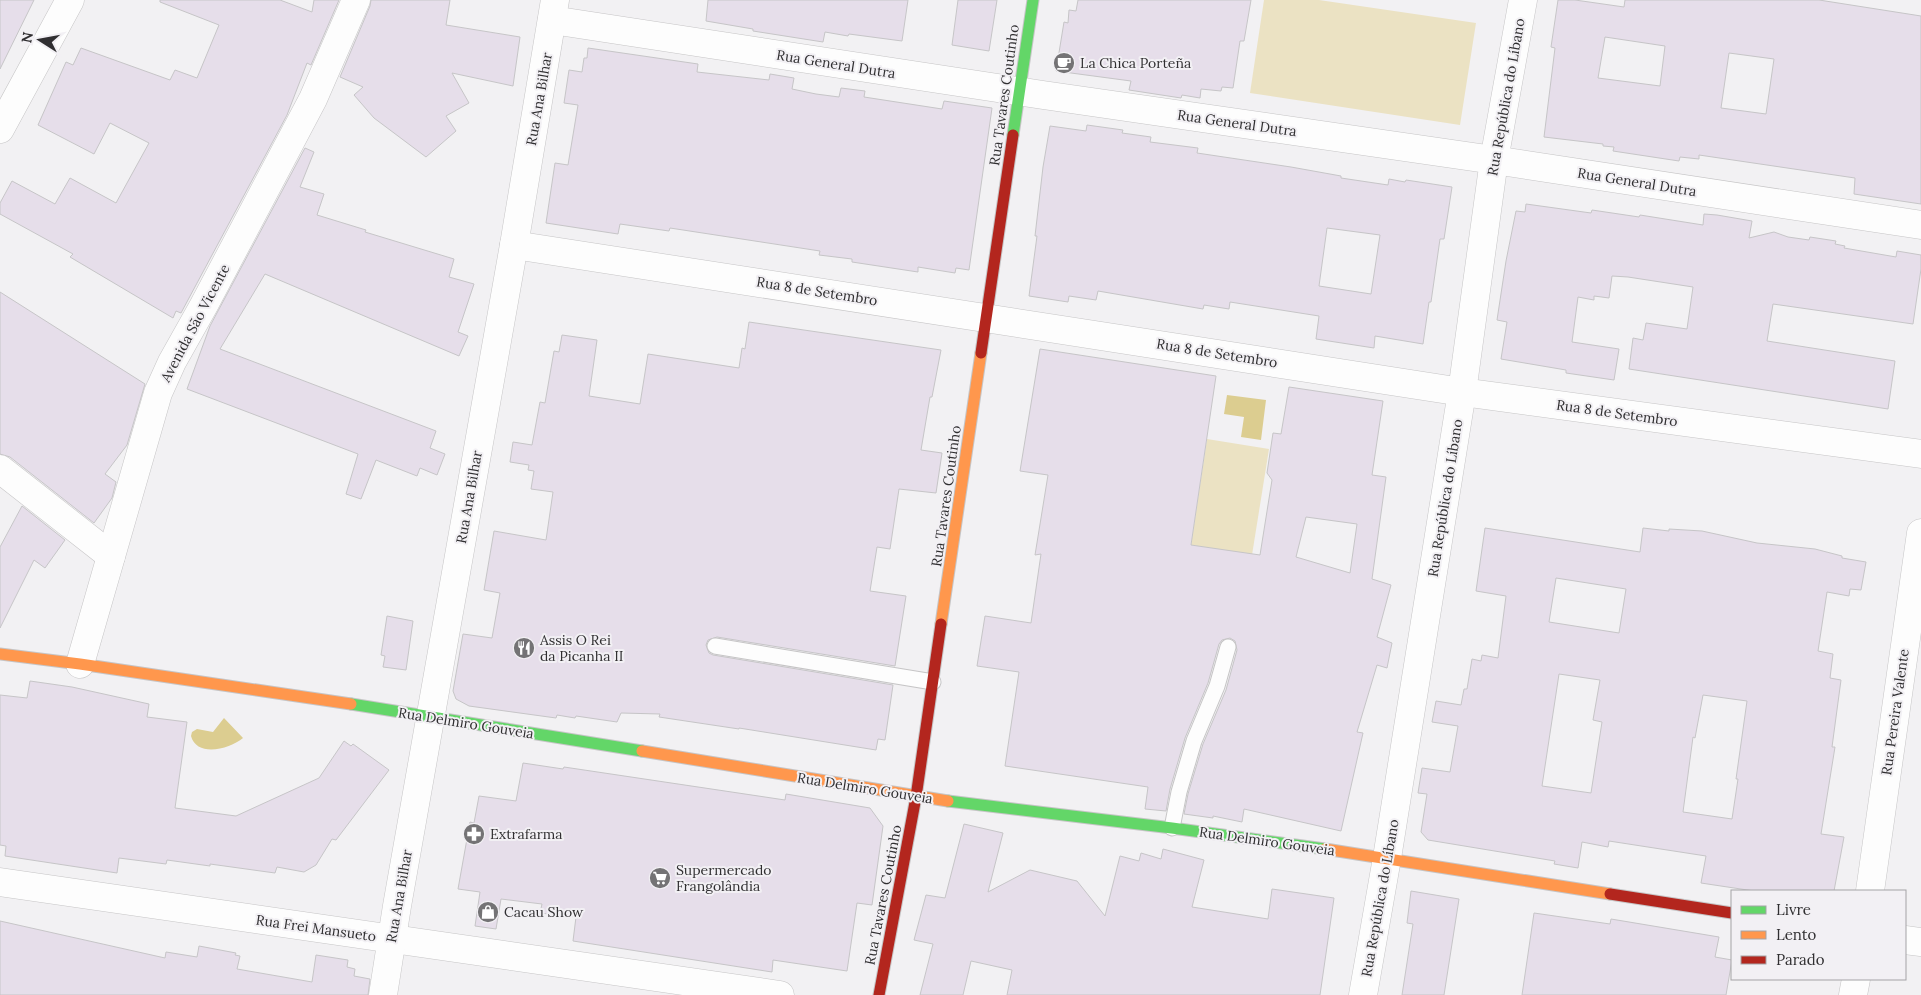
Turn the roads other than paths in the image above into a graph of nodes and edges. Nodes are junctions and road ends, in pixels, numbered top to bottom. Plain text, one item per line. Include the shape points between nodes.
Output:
1 (70, 0) edge
2 (356, 0) edge
3 (1033, 0) edge
4 (1523, 0) edge
5 (554, 10) edge
6 (1020, 91) junction
7 (0, 129) edge
8 (1494, 160) junction
9 (1921, 225) edge
10 (514, 245) junction
11 (988, 317) junction
12 (1462, 392) junction
13 (1921, 454) edge
14 (0, 469) edge
15 (1921, 533) edge
16 (111, 556) junction
17 (715, 646) dead end
18 (1228, 647) dead end
19 (0, 654) edge
20 (80, 664) junction
21 (934, 682) junction
22 (430, 716) junction
23 (916, 797) junction
24 (1172, 828) junction
25 (1387, 858) junction
26 (0, 882) edge
27 (1870, 890) edge
28 (1731, 913) edge
29 (392, 939) junction
30 (1906, 940) edge
31 (1921, 942) edge
32 (1856, 980) edge
33 (383, 995) edge
34 (780, 995) edge
35 (879, 995) edge
36 (1363, 995) edge
37 (1853, 995) edge

1 - 7 street
2 - 16 street, Avenida São Vicente via 313,99 158,393
3 - 6 street, Rua Tavares Coutinho
4 - 8 street, Rua República do Líbano
5 - 6 street, Rua General Dutra
5 - 10 street, Rua Ana Bilhar
6 - 8 street, Rua General Dutra
6 - 11 street, Rua Tavares Coutinho
8 - 9 street, Rua General Dutra
8 - 12 street, Rua República do Líbano
10 - 11 street, Rua 8 de Setembro
10 - 22 street, Rua Ana Bilhar
11 - 12 street, Rua 8 de Setembro
11 - 21 street, Rua Tavares Coutinho
12 - 13 street, Rua 8 de Setembro
12 - 25 street, Rua República do Líbano
14 - 16 street
15 - 27 street, Rua Pereira Valente
16 - 20 street, Avenida São Vicente
17 - 21 lane
18 - 24 lane via 1217,686 1194,741
19 - 20 street, Rua Delmiro Gouveia
20 - 22 street, Rua Delmiro Gouveia
21 - 23 street, Rua Tavares Coutinho
22 - 23 street, Rua Delmiro Gouveia
22 - 29 street, Rua Ana Bilhar
23 - 24 street, Rua Delmiro Gouveia
23 - 35 street, Rua Tavares Coutinho
24 - 25 street, Rua Delmiro Gouveia
25 - 28 street, Rua Delmiro Gouveia
25 - 36 street, Rua República do Líbano
26 - 29 street, Rua Frei Mansueto
29 - 33 street, Rua Ana Bilhar
29 - 34 street, Rua Frei Mansueto
30 - 31 street
32 - 37 street

